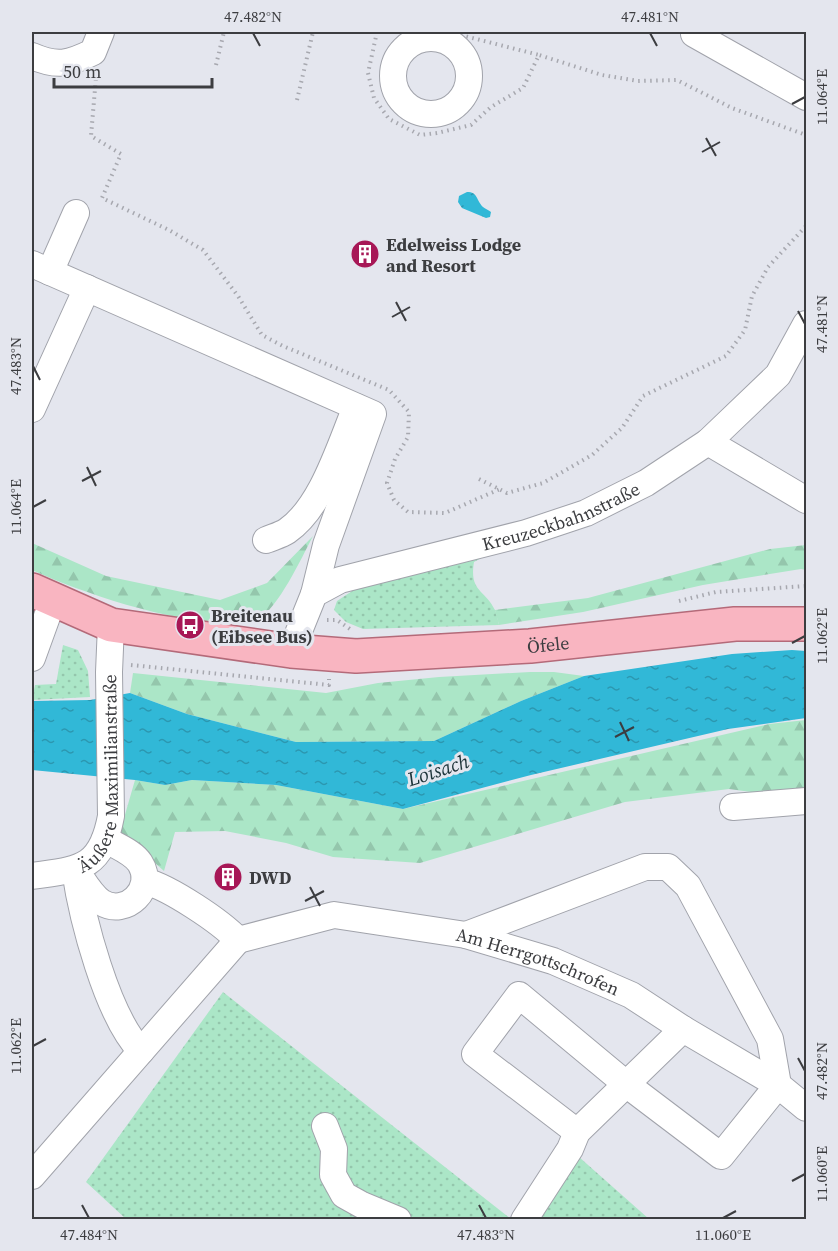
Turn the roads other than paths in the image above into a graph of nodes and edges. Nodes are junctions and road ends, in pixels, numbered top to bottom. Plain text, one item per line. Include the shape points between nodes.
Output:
1 (101, 32) edge
2 (694, 34) dead end
3 (32, 56) edge
4 (807, 97) edge
5 (76, 213) dead end
6 (40, 268) edge
7 (87, 288) junction
8 (804, 335) edge
9 (356, 407) junction
10 (32, 409) edge
11 (708, 442) junction
12 (807, 500) edge
13 (266, 540) dead end
14 (314, 594) junction
15 (42, 595) edge
16 (807, 624) edge
17 (111, 625) junction
18 (291, 651) junction
19 (32, 658) edge
20 (807, 801) edge
21 (733, 807) dead end
22 (108, 828) junction
23 (75, 870) junction
24 (32, 876) edge
25 (145, 880) junction
26 (466, 935) junction
27 (238, 940) junction
28 (682, 1029) junction
29 (141, 1051) junction
30 (626, 1084) junction
31 (777, 1085) junction
32 (807, 1108) edge
33 (325, 1126) dead end
34 (577, 1132) junction
35 (34, 1167) edge
36 (398, 1220) edge
37 (524, 1220) edge

1 - 3 street via 93,52 73,63 49,63
2 - 4 street
5 - 6 street
6 - 7 street
7 - 9 street
7 - 10 street
8 - 11 street, Kreuzeckbahnstraße via 778,375
9 - 13 street via 327,479 303,515 287,531
9 - 14 street via 373,414 326,544
11 - 12 street
11 - 14 street, Kreuzeckbahnstraße via 646,483 586,513 526,533 340,580
14 - 18 street
15 - 17 main road, Öfele
15 - 19 street
16 - 18 main road, Öfele via 735,624 530,646 356,656
17 - 18 main road, Öfele
17 - 22 street, Äußere Maximilianstraße
20 - 21 street
22 - 23 street, Äußere Maximilianstraße via 94,857
22 - 25 street via 140,862
23 - 24 street, Äußere Maximilianstraße
23 - 25 street via 95,896 110,906 129,904 137,898
23 - 29 street via 80,904 108,992 130,1040
25 - 27 street via 183,900
26 - 27 street, Am Herrgottschrofen via 334,915
26 - 28 street, Am Herrgottschrofen via 553,961 602,982 631,995
26 - 31 street via 645,867 668,867 688,886 770,1039
27 - 29 street
28 - 30 street
28 - 31 street, Am Herrgottschrofen
29 - 35 street
30 - 31 street via 721,1156
30 - 34 street
30 - 34 street via 519,995 475,1054
31 - 32 street, Am Herrgottschrofen
33 - 36 street via 334,1149 333,1175 344,1195
34 - 37 street

